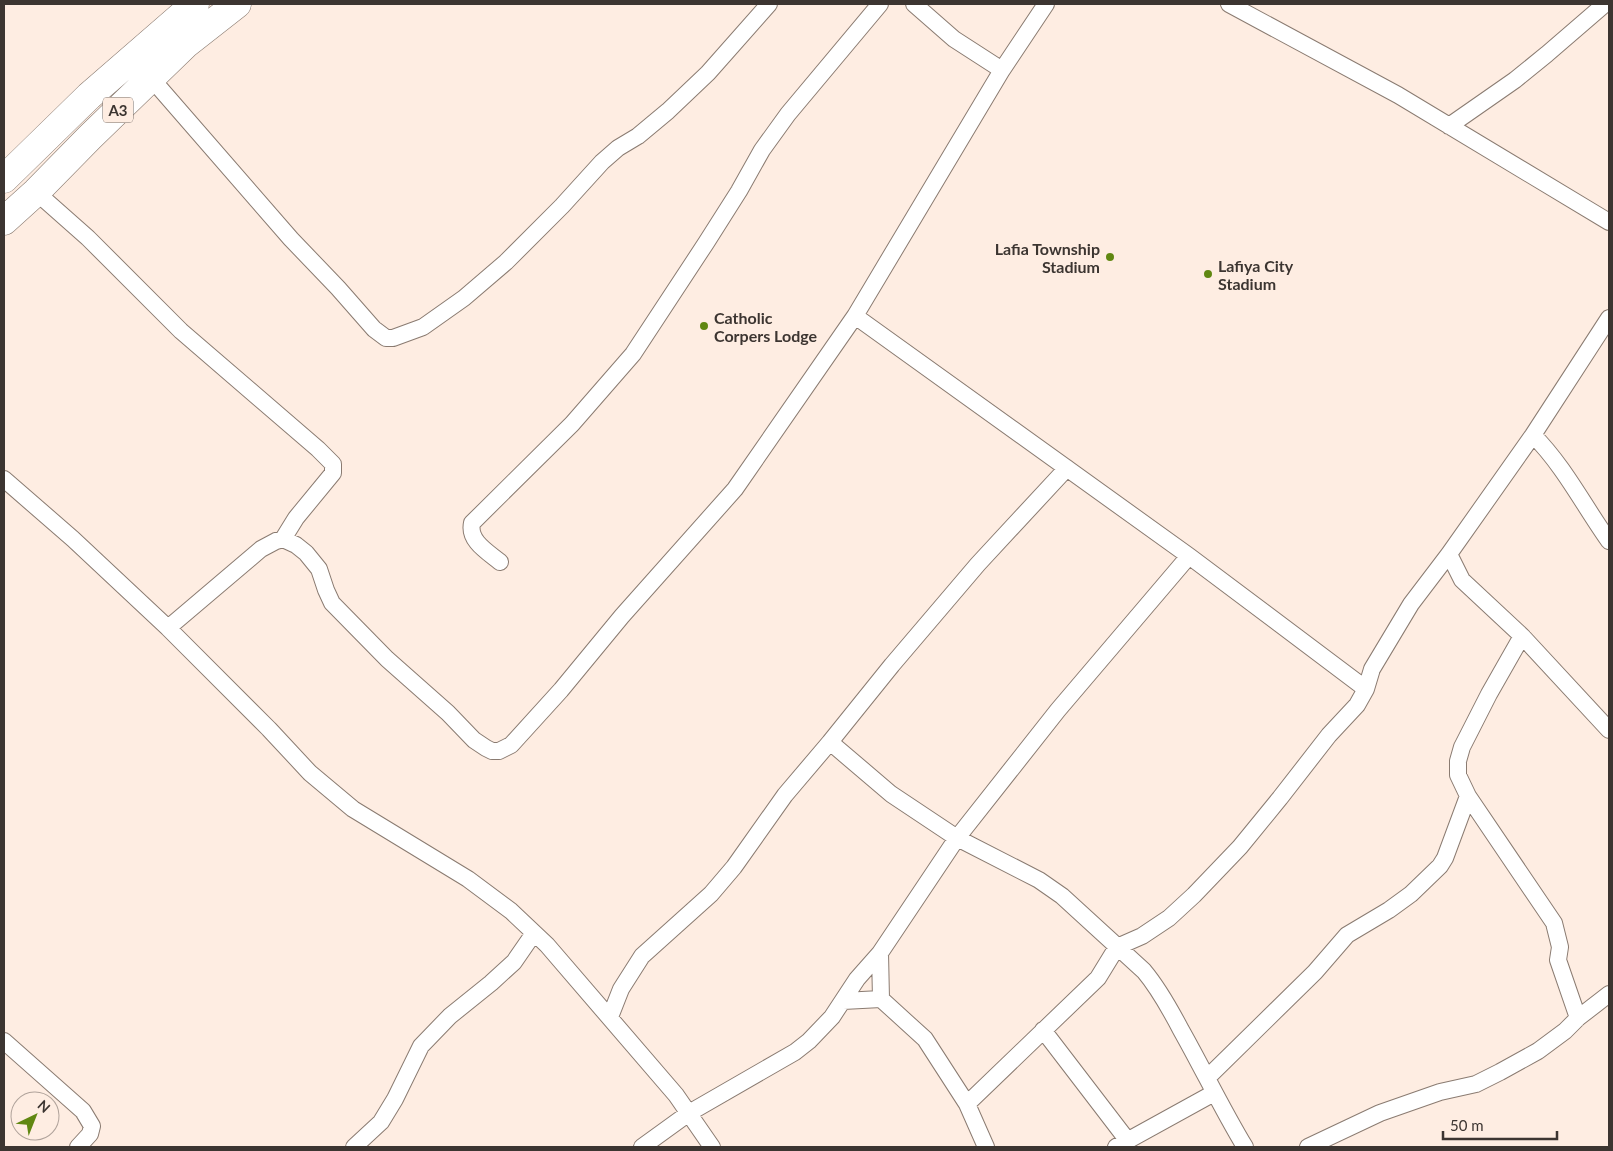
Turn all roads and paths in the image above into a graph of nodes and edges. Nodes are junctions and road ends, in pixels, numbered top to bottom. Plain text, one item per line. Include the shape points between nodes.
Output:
1 (195, 4) edge
2 (237, 4) edge
3 (769, 4) edge
4 (880, 4) edge
5 (914, 4) edge
6 (1046, 4) edge
7 (1229, 4) edge
8 (1605, 4) edge
9 (1002, 70) junction
10 (151, 78) junction
11 (1448, 126) junction
12 (4, 179) edge
13 (36, 192) junction
14 (4, 221) edge
15 (1609, 222) edge
16 (856, 316) junction
17 (1609, 318) edge
18 (1533, 435) junction
19 (1067, 468) junction
20 (4, 479) edge
21 (283, 539) junction
22 (1609, 541) edge
23 (1449, 554) junction
24 (1189, 556) junction
25 (500, 562) dead end
26 (1431, 578) junction
27 (1462, 580) junction
28 (168, 628) junction
29 (1522, 636) junction
30 (1366, 688) junction
31 (1609, 730) edge
32 (830, 742) junction
33 (1468, 796) junction
34 (957, 838) junction
35 (534, 933) junction
36 (1117, 948) junction
37 (880, 953) junction
38 (1609, 994) edge
39 (881, 999) junction
40 (843, 1001) junction
41 (610, 1017) junction
42 (1578, 1018) junction
43 (1043, 1030) junction
44 (4, 1041) edge
45 (1211, 1085) junction
46 (967, 1104) junction
47 (689, 1113) junction
48 (1122, 1144) edge
49 (78, 1147) edge
50 (354, 1147) edge
51 (642, 1147) edge
52 (712, 1147) edge
53 (986, 1147) edge
54 (1245, 1147) edge
55 (1308, 1147) edge

1 - 12 highway, A3 via 89,96
2 - 10 highway, A3 via 186,44
3 - 10 street via 708,73 668,111 602,162 506,262 423,327 393,338 386,338 374,329
4 - 25 street via 762,150 633,354 572,424 472,523 476,542
5 - 9 street via 954,39
6 - 9 street
7 - 11 street via 1398,95
8 - 11 street via 1516,80
9 - 16 street
10 - 13 highway, A3
11 - 15 street
13 - 14 highway, A3
13 - 21 street via 88,238 181,331 333,464 333,473
16 - 19 street
16 - 21 street via 735,489 534,720 510,745 499,751 492,751 474,740 387,659 332,603 319,569 306,553
17 - 18 street
18 - 22 street
18 - 23 street
19 - 24 street
19 - 32 street via 978,564
20 - 28 street
21 - 28 street via 261,549
23 - 26 street
23 - 27 street
24 - 30 street
24 - 34 street via 1058,710
26 - 27 street
26 - 30 street via 1411,604 1372,669
27 - 29 street
28 - 35 street via 310,773 353,810 468,879
29 - 31 street
29 - 33 street via 1462,747 1458,775
30 - 36 street via 1357,705 1328,735 1246,840 1194,896 1169,918
32 - 34 street via 891,794
32 - 41 street via 785,795 711,894 642,956 621,989
33 - 42 street via 1554,923 1560,948 1558,960
33 - 45 street via 1440,866 1411,894 1347,935
34 - 36 street via 1046,886 1079,910
34 - 37 street
35 - 41 street
35 - 50 street via 514,962 450,1016 421,1046 396,1099 381,1122
36 - 43 street via 1098,978
36 - 45 street via 1136,962 1155,984
37 - 39 street
37 - 40 street
38 - 42 street
39 - 40 street
39 - 46 street via 925,1039
40 - 47 street via 832,1017 796,1052
41 - 47 street
42 - 55 street via 1538,1050 1476,1084 1440,1092 1380,1114
43 - 46 street
43 - 48 street
44 - 49 street via 83,1111 92,1126 90,1134
45 - 48 street
45 - 54 street
46 - 53 street
47 - 51 street
47 - 52 street

